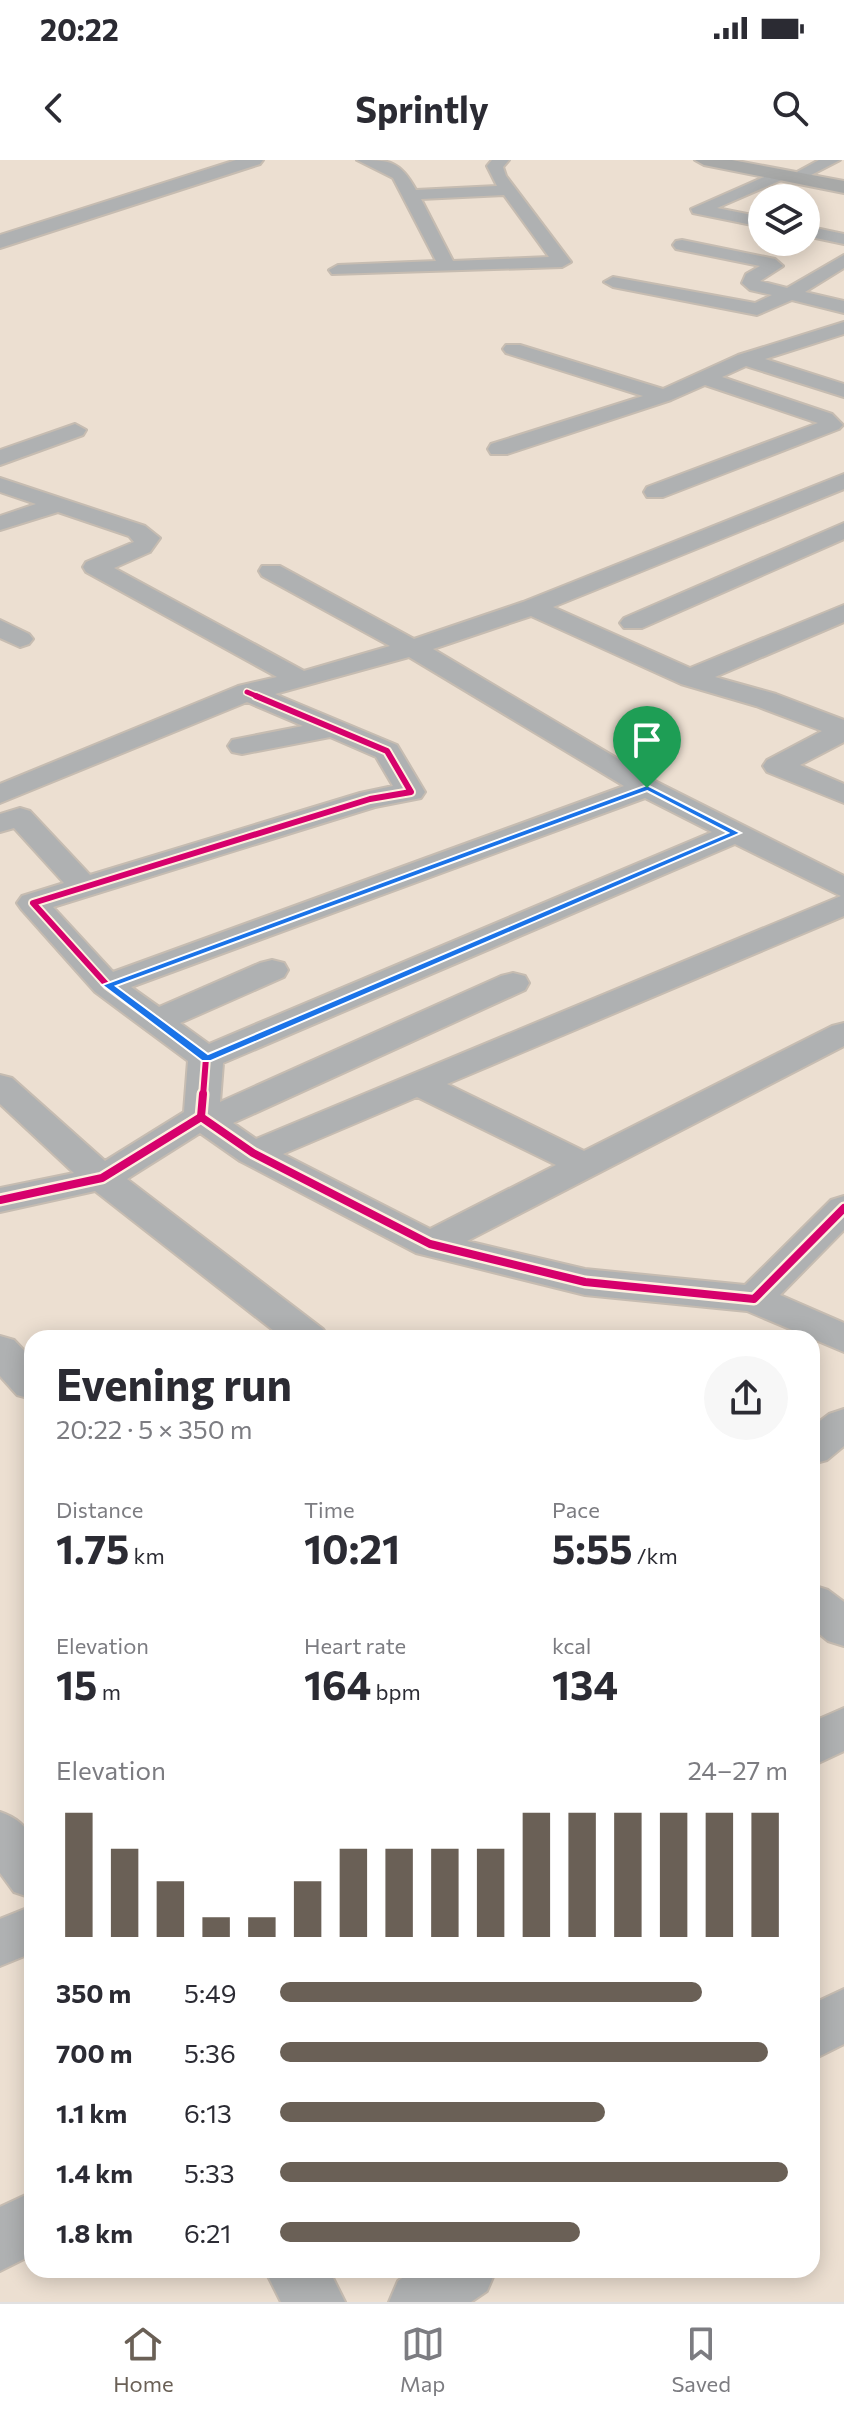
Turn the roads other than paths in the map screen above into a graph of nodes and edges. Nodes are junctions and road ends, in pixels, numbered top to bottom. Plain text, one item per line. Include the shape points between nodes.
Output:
1 (254, 160) edge
2 (365, 160) edge
3 (501, 160) edge
4 (704, 160) edge
5 (740, 160) edge
6 (832, 160) edge
7 (805, 172) junction
8 (780, 175) junction
9 (844, 179) edge
10 (759, 184) edge
11 (844, 187) edge
12 (748, 188) edge
13 (509, 190) junction
14 (411, 195) junction
15 (748, 219) edge
16 (820, 234) edge
17 (844, 239) edge
18 (0, 242) edge
19 (682, 245) dead end
20 (844, 260) edge
21 (447, 266) junction
22 (338, 270) dead end
23 (836, 272) edge
24 (613, 282) dead end
25 (788, 295) junction
26 (844, 307) edge
27 (844, 328) edge
28 (513, 349) dead end
29 (745, 359) junction
30 (701, 377) junction
31 (844, 391) edge
32 (664, 396) junction
33 (75, 430) dead end
34 (499, 449) dead end
35 (0, 458) edge
36 (844, 481) edge
37 (0, 485) edge
38 (655, 492) dead end
39 (61, 504) junction
40 (0, 523) edge
41 (840, 535) edge
42 (271, 571) dead end
43 (532, 607) junction
44 (844, 613) edge
45 (633, 623) dead end
46 (803, 633) junction
47 (844, 635) edge
48 (412, 648) junction
49 (690, 678) junction
50 (301, 680) junction
51 (247, 692) junction
52 (838, 724) edge
53 (333, 728) junction
54 (242, 746) dead end
55 (647, 788) junction
56 (0, 794) edge
57 (844, 794) edge
58 (0, 823) edge
59 (736, 833) junction
60 (84, 887) junction
61 (844, 888) edge
62 (844, 905) edge
63 (272, 970) dead end
64 (513, 983) dead end
65 (107, 985) junction
66 (156, 1021) junction
67 (844, 1033) edge
68 (206, 1058) junction
69 (418, 1084) junction
70 (0, 1085) edge
71 (204, 1119) junction
72 (253, 1153) junction
73 (585, 1165) junction
74 (102, 1178) junction
75 (0, 1200) edge
76 (844, 1208) edge
77 (430, 1244) junction
78 (754, 1299) junction
79 (299, 1330) edge
80 (844, 1339) edge
81 (0, 1350) edge
82 (24, 1376) edge
83 (844, 1424) edge
84 (820, 1443) edge
85 (820, 1608) edge
86 (844, 1628) edge
87 (844, 1727) edge
88 (820, 1741) edge
89 (0, 1833) edge
90 (24, 1865) edge
91 (24, 1932) edge
92 (0, 1943) edge
93 (844, 2013) edge
94 (820, 2030) edge
95 (24, 2226) edge
96 (0, 2242) edge
97 (300, 2278) edge
98 (454, 2278) edge
99 (315, 2302) edge
100 (419, 2302) edge

1 - 18 street
2 - 14 street via 400,175
3 - 13 street via 495,166
4 - 8 main road
5 - 7 main road
6 - 7 street
7 - 9 main road
8 - 10 street
8 - 11 main road
12 - 15 street via 699,209
13 - 14 street
13 - 21 street via 562,262
14 - 21 street
16 - 17 street
19 - 25 street via 769,263 774,266 751,283
20 - 23 street
21 - 22 street
23 - 25 street
24 - 25 street via 742,308 765,307
25 - 26 street
27 - 29 street
28 - 32 street
29 - 30 street
29 - 31 street
30 - 32 street
30 - 38 street via 825,418 832,425
32 - 34 street
33 - 35 street
36 - 43 street
37 - 39 street
39 - 40 street
39 - 50 street via 148,538 142,547 95,567
41 - 45 street
42 - 48 street
43 - 48 street
43 - 49 street
44 - 46 street
46 - 47 street
46 - 49 street
48 - 50 street
48 - 55 street
49 - 52 street
50 - 51 street
51 - 53 street
51 - 56 street
52 - 57 street via 777,766
53 - 54 street
53 - 60 street via 387,751 411,792 370,799
55 - 59 street
55 - 65 street
58 - 60 street via 20,817
59 - 61 street
59 - 68 street
60 - 65 street via 33,903
62 - 69 street
63 - 66 street
64 - 71 street
65 - 66 street
66 - 68 street
67 - 73 street
68 - 71 street
69 - 72 street
69 - 73 street
70 - 74 street
71 - 72 street
71 - 74 street
72 - 77 street
73 - 77 street
74 - 75 street
74 - 79 street
76 - 78 street
77 - 78 street via 585,1282
78 - 80 street
81 - 82 street
83 - 84 street
85 - 86 street
87 - 88 street
89 - 90 street
91 - 92 street
93 - 94 street
95 - 96 street
97 - 99 street
98 - 100 street

